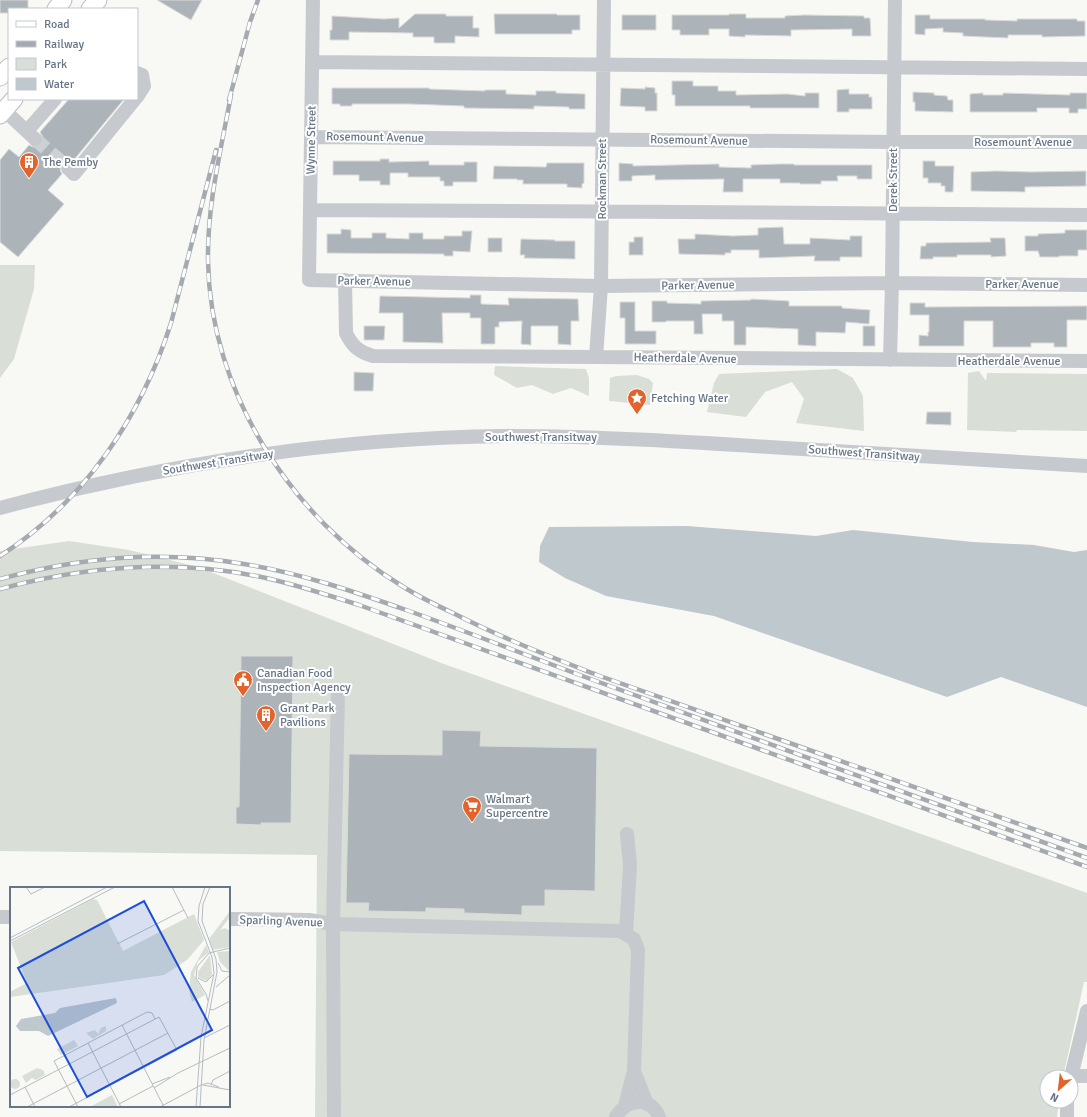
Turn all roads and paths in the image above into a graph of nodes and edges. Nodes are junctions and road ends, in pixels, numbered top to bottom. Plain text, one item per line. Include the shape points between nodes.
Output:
1 (63, 0) edge
2 (98, 0) edge
3 (313, 0) edge
4 (604, 0) edge
5 (895, 0) edge
6 (57, 8) edge
7 (91, 8) edge
8 (312, 62) junction
9 (603, 64) junction
10 (894, 67) junction
11 (8, 68) edge
12 (1087, 69) edge
13 (138, 73) edge
14 (0, 77) edge
15 (138, 95) edge
16 (53, 100) edge
17 (134, 100) edge
18 (6, 108) edge
19 (312, 137) junction
20 (602, 139) junction
21 (893, 142) junction
22 (1087, 142) edge
23 (68, 168) dead end
24 (310, 210) junction
25 (602, 212) junction
26 (893, 212) junction
27 (1087, 215) edge
28 (309, 280) joint
29 (345, 280) junction
30 (892, 283) junction
31 (1087, 285) edge
32 (601, 286) junction
33 (596, 357) junction
34 (890, 360) junction
35 (1087, 361) edge
36 (1087, 466) edge
37 (0, 508) edge
38 (338, 692) dead end
39 (627, 834) dead end
40 (230, 919) edge
41 (333, 924) junction
42 (626, 934) junction
43 (1087, 1011) edge
44 (1073, 1069) edge
45 (634, 1072) junction
46 (647, 1104) junction
47 (620, 1111) edge
48 (660, 1116) edge
49 (334, 1117) edge
50 (605, 1117) edge

1 - 6 main road
2 - 7 main road
3 - 8 street, Wynne Street
4 - 9 street, Rockman Street
5 - 10 street, Derek Street
8 - 9 street
8 - 19 street, Wynne Street
9 - 10 street
9 - 20 street, Rockman Street
10 - 12 street
10 - 21 street, Derek Street
11 - 14 main road
13 - 15 street via 142,75 144,86
16 - 18 street via 31,135
17 - 23 street via 74,174
19 - 20 street, Rosemount Avenue
19 - 24 street, Wynne Street
20 - 21 street, Rosemount Avenue
20 - 25 street, Rockman Street
21 - 22 street, Rosemount Avenue
21 - 26 street, Derek Street
24 - 25 street
24 - 28 street, Wynne Street
25 - 26 street
25 - 32 street, Rockman Street
26 - 27 street
26 - 30 street, Derek Street
28 - 29 street, Parker Avenue
29 - 32 street, Parker Avenue
29 - 33 street, Heatherdale Avenue via 346,333 349,340 364,354
30 - 31 street, Parker Avenue
30 - 32 street, Parker Avenue
30 - 34 street, Derek Street
32 - 33 street, Rockman Street
33 - 34 street, Heatherdale Avenue
34 - 35 street, Heatherdale Avenue
36 - 37 street, Southwest Transitway via 671,440 504,436 326,447 230,459 66,490
38 - 41 street
39 - 42 street via 630,865
40 - 41 street, Sparling Avenue via 309,920
41 - 42 street, Sparling Avenue via 620,931
41 - 49 street
42 - 45 street via 634,939 638,950
43 - 44 street
45 - 46 street
45 - 47 street
46 - 47 street via 632,1102
46 - 48 street
47 - 50 street

